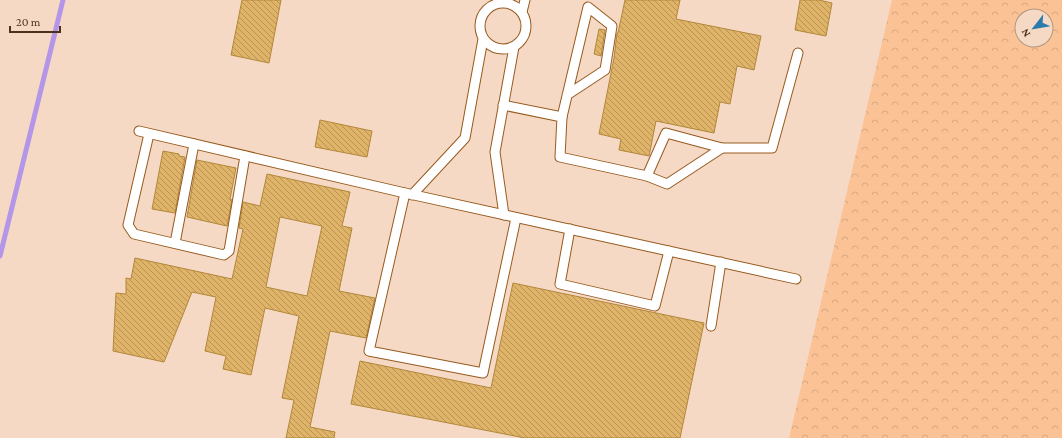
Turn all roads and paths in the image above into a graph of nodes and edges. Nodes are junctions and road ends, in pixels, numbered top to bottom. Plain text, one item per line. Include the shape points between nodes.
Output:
1 (525, 0) edge
2 (496, 1) edge
3 (522, 12) junction
4 (483, 39) junction
5 (514, 46) junction
6 (798, 53) dead end
7 (567, 95) junction
8 (503, 105) junction
9 (562, 117) junction
10 (139, 132) dead end
11 (149, 134) junction
12 (194, 144) junction
13 (722, 148) junction
14 (245, 156) junction
15 (647, 176) junction
16 (408, 194) junction
17 (504, 215) junction
18 (516, 218) junction
19 (570, 229) junction
20 (175, 243) junction
21 (669, 251) junction
22 (721, 262) junction
23 (796, 279) dead end
24 (711, 326) dead end

1 - 3 lane
2 - 3 lane via 510,3
2 - 4 lane via 484,11 479,24
3 - 5 lane via 525,31
4 - 5 lane via 492,47 503,49
4 - 16 lane via 465,138
5 - 8 lane
6 - 13 lane via 772,148
7 - 7 lane via 605,70 612,26 588,7
7 - 9 lane
8 - 9 lane
8 - 17 lane via 494,152
9 - 15 lane via 560,157
10 - 11 lane
11 - 12 lane
11 - 20 lane via 128,226 134,234
12 - 14 lane
12 - 20 lane
13 - 15 lane via 667,184
13 - 15 lane via 666,133
14 - 16 lane
14 - 20 lane via 229,251 224,255
16 - 17 lane
16 - 18 lane via 369,351 483,373
17 - 18 lane
18 - 19 lane
19 - 21 lane
19 - 21 lane via 560,284 654,306
21 - 22 lane
22 - 23 lane
22 - 24 lane

